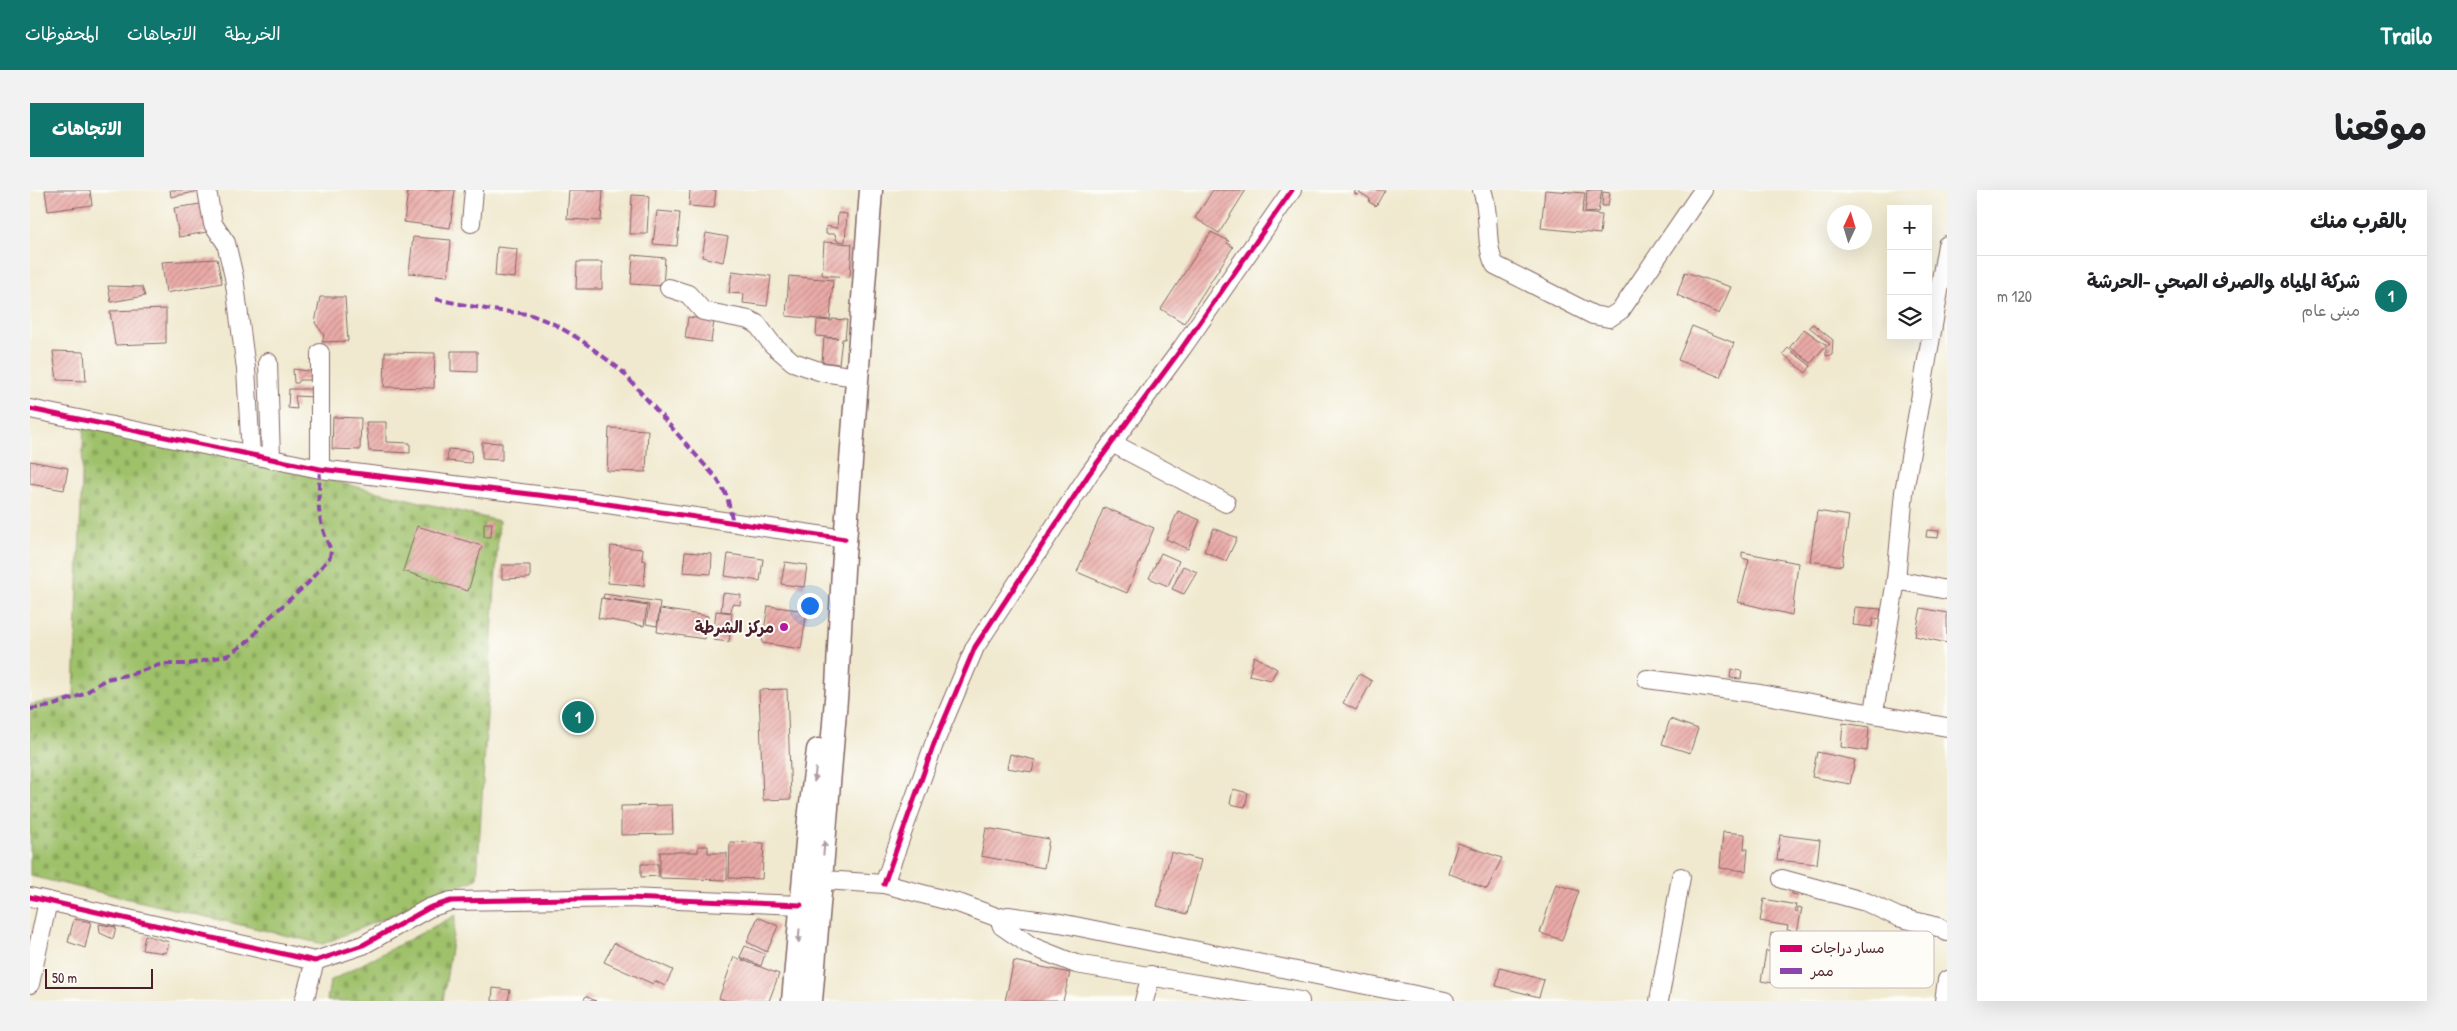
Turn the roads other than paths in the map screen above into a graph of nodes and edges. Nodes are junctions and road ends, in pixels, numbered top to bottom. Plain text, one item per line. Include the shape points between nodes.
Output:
1 (207, 190) edge
2 (474, 190) edge
3 (1292, 190) edge
4 (1482, 190) edge
5 (1702, 190) edge
6 (867, 191) edge
7 (471, 223) dead end
8 (1947, 244) edge
9 (669, 288) dead end
10 (320, 353) dead end
11 (268, 362) dead end
12 (857, 377) junction
13 (30, 409) edge
14 (1112, 443) junction
15 (250, 455) junction
16 (271, 459) junction
17 (320, 469) junction
18 (1226, 502) dead end
19 (845, 539) junction
20 (1896, 580) junction
21 (1947, 590) edge
22 (1646, 679) dead end
23 (1874, 712) junction
24 (1947, 727) edge
25 (1682, 877) dead end
26 (812, 879) junction
27 (1782, 879) dead end
28 (884, 884) junction
29 (30, 897) edge
30 (48, 901) junction
31 (801, 905) junction
32 (999, 918) junction
33 (1947, 932) edge
34 (315, 961) junction
35 (1151, 975) junction
36 (1947, 980) edge
37 (30, 984) edge
38 (1411, 998) edge
39 (304, 1001) edge
40 (793, 1001) edge
41 (811, 1001) edge
42 (1144, 1001) edge
43 (1300, 1001) edge
44 (1445, 1001) edge
45 (1659, 1001) edge
46 (1944, 1001) edge

1 - 15 street via 214,227 226,243 234,277 246,369
2 - 7 street
3 - 14 street
4 - 5 street via 1488,204 1491,254 1495,265 1602,318 1609,318 1621,310
6 - 12 main road
8 - 20 street via 1904,492
9 - 12 street via 688,294 703,311 757,324 772,344 793,362 822,372
10 - 17 street
11 - 16 street
12 - 19 main road
13 - 15 street
14 - 18 street
14 - 28 street via 975,647 934,744
15 - 16 street
16 - 17 street
17 - 19 street via 580,500
19 - 26 main road via 838,671
20 - 21 street
20 - 23 street
22 - 23 street
23 - 24 street
25 - 45 street
26 - 28 street
26 - 31 main road
26 - 41 main road
27 - 33 street via 1866,902 1898,917
28 - 32 street via 962,904
29 - 30 street
30 - 34 street
30 - 37 street
31 - 34 street via 628,898 451,901 428,908 356,948
31 -> 40 main road
32 - 35 street via 1002,926 1014,936 1056,957 1076,964
32 - 38 street via 1008,916 1060,923
34 - 39 street
35 - 42 street
35 - 43 street
36 - 46 street
38 - 44 street

